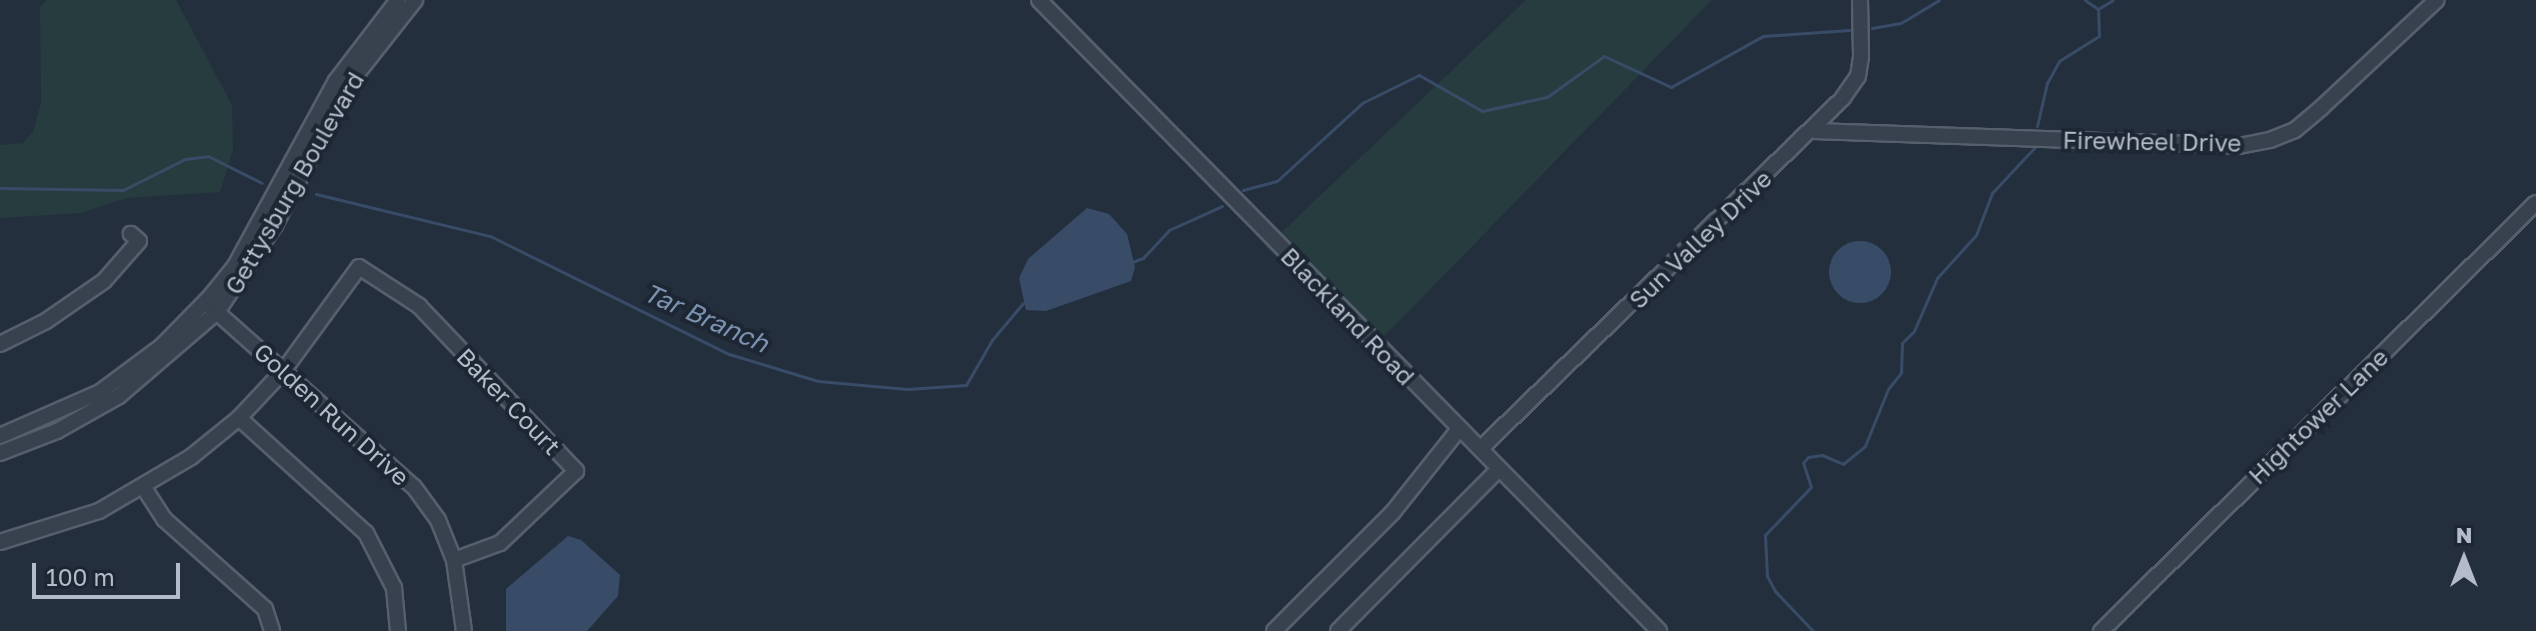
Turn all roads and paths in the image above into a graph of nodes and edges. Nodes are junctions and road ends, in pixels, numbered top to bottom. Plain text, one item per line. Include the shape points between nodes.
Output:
1 (398, 0) edge
2 (415, 0) edge
3 (1039, 0) edge
4 (1860, 0) edge
5 (2437, 0) edge
6 (322, 121) junction
7 (1814, 131) junction
8 (2536, 203) edge
9 (131, 234) dead end
10 (211, 307) junction
11 (0, 344) edge
12 (284, 370) junction
13 (239, 418) junction
14 (1459, 429) junction
15 (0, 436) edge
16 (1480, 449) junction
17 (0, 453) edge
18 (1499, 469) junction
19 (144, 488) junction
20 (0, 542) edge
21 (454, 560) junction
22 (272, 631) edge
23 (398, 631) edge
24 (464, 631) edge
25 (1274, 631) edge
26 (1338, 631) edge
27 (1659, 631) edge
28 (2101, 631) edge

1 - 6 street, Gettysburg Boulevard via 373,27
2 - 6 street, Gettysburg Boulevard
3 - 14 street, Blackland Road
4 - 7 street, Sun Valley Drive via 1858,76
5 - 7 street, Firewheel Drive via 2295,130 2270,140 2239,146
6 - 10 street, Gettysburg Boulevard via 275,225
7 - 16 street, Sun Valley Drive
8 - 28 street, Hightower Lane
9 - 11 street via 139,241 104,281 46,321
10 - 12 street, Golden Run Drive
10 - 15 street, Gettysburg Boulevard via 100,392
10 - 17 street, Gettysburg Boulevard via 119,396 57,431
12 - 13 street
12 - 21 street, Golden Run Drive via 414,487 438,520
12 - 21 street, Baker Court via 359,267 419,306 576,471 500,543
13 - 19 street
13 - 23 street via 366,533 394,588
14 - 16 street, Blackland Road
14 - 25 street via 1393,512
16 - 18 street, Blackland Road
18 - 26 street
18 - 27 street, Blackland Road
19 - 20 street via 99,511
19 - 22 street via 164,519 265,609
21 - 24 street, Golden Run Drive

